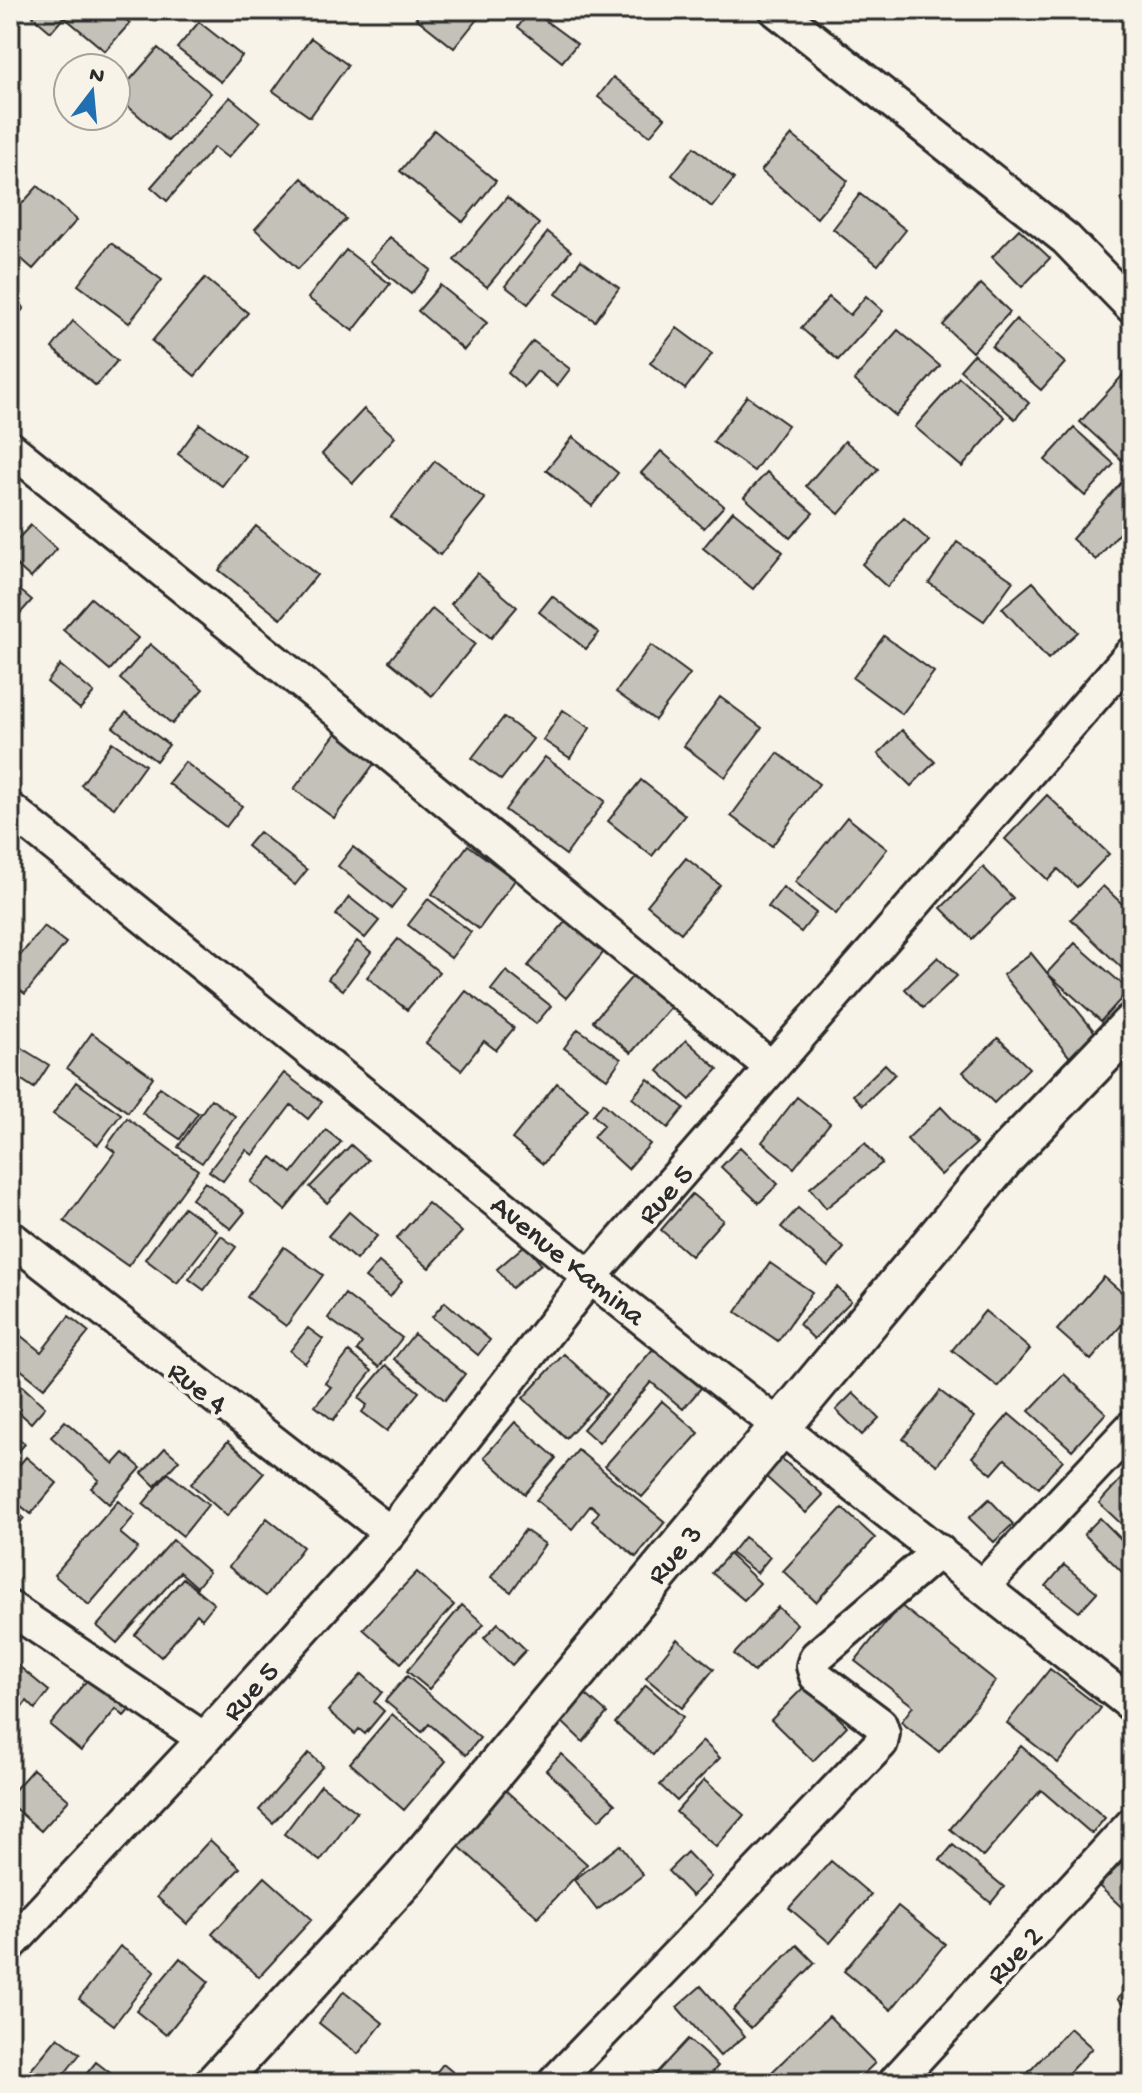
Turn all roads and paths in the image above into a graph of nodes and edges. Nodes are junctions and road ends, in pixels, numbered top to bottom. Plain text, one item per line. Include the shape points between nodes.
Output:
1 (776, 10) edge
2 (1132, 307) edge
3 (10, 448) edge
4 (1132, 653) edge
5 (10, 809) edge
6 (1132, 1024) edge
7 (772, 1068) junction
8 (10, 1237) edge
9 (590, 1277) junction
10 (779, 1425) junction
11 (1132, 1427) edge
12 (390, 1533) junction
13 (939, 1551) junction
14 (983, 1586) junction
15 (10, 1608) edge
16 (1132, 1705) edge
17 (204, 1739) junction
18 (1132, 1824) edge
19 (10, 1945) edge
20 (216, 2083) edge
21 (554, 2083) edge
22 (894, 2083) edge

1 - 2 street via 1066,239
3 - 7 street
4 - 7 street, Rue 5
5 - 9 street, Avenue Kamina
6 - 10 street, Rue 3 via 1007,1154
7 - 9 street, Rue 5
8 - 12 street, Rue 4
9 - 10 street, Avenue Kamina
9 - 12 street, Rue 5
10 - 13 street, Avenue Kamina
10 - 20 street, Rue 3 via 404,1879
11 - 14 street
12 - 17 street, Rue 5
13 - 14 street, Avenue Kamina
13 - 21 street via 816,1657 813,1666 816,1676 880,1724 881,1743
14 - 16 street, Avenue Kamina
15 - 17 street, Rue 5
17 - 19 street, Rue 5
18 - 22 street, Rue 2

